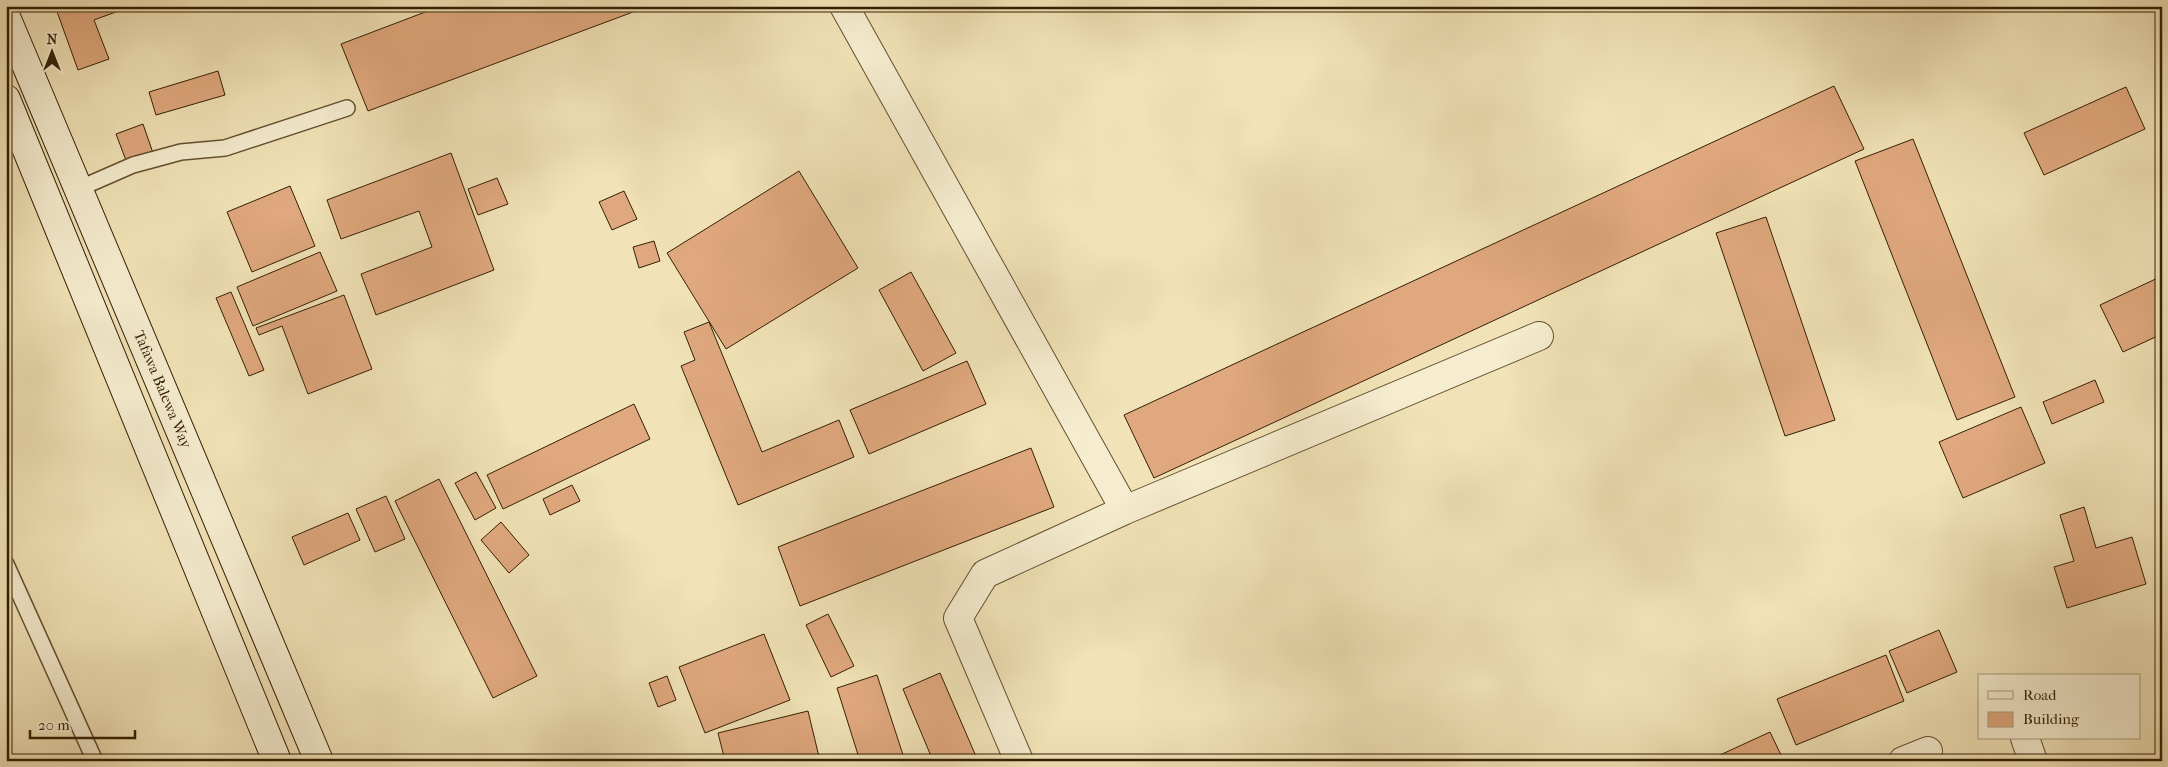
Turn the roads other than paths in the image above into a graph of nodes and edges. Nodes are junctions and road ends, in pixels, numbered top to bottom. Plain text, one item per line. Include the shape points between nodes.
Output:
1 (844, 6) edge
2 (6, 17) edge
3 (6, 99) edge
4 (347, 108) dead end
5 (78, 189) junction
6 (1539, 336) dead end
7 (1125, 510) junction
8 (6, 564) edge
9 (2026, 740) edge
10 (1928, 751) dead end
11 (95, 761) edge
12 (278, 761) edge
13 (319, 761) edge
14 (1019, 761) edge
15 (1903, 761) edge
16 (2033, 761) edge

1 - 7 main road
2 - 5 main road, Tafawa Balewa Way
3 - 12 main road
4 - 5 lane via 225,148 181,152 133,165
5 - 13 main road, Tafawa Balewa Way
6 - 7 main road
7 - 14 main road via 985,574 958,618
8 - 11 lane
9 - 16 main road
10 - 15 main road

